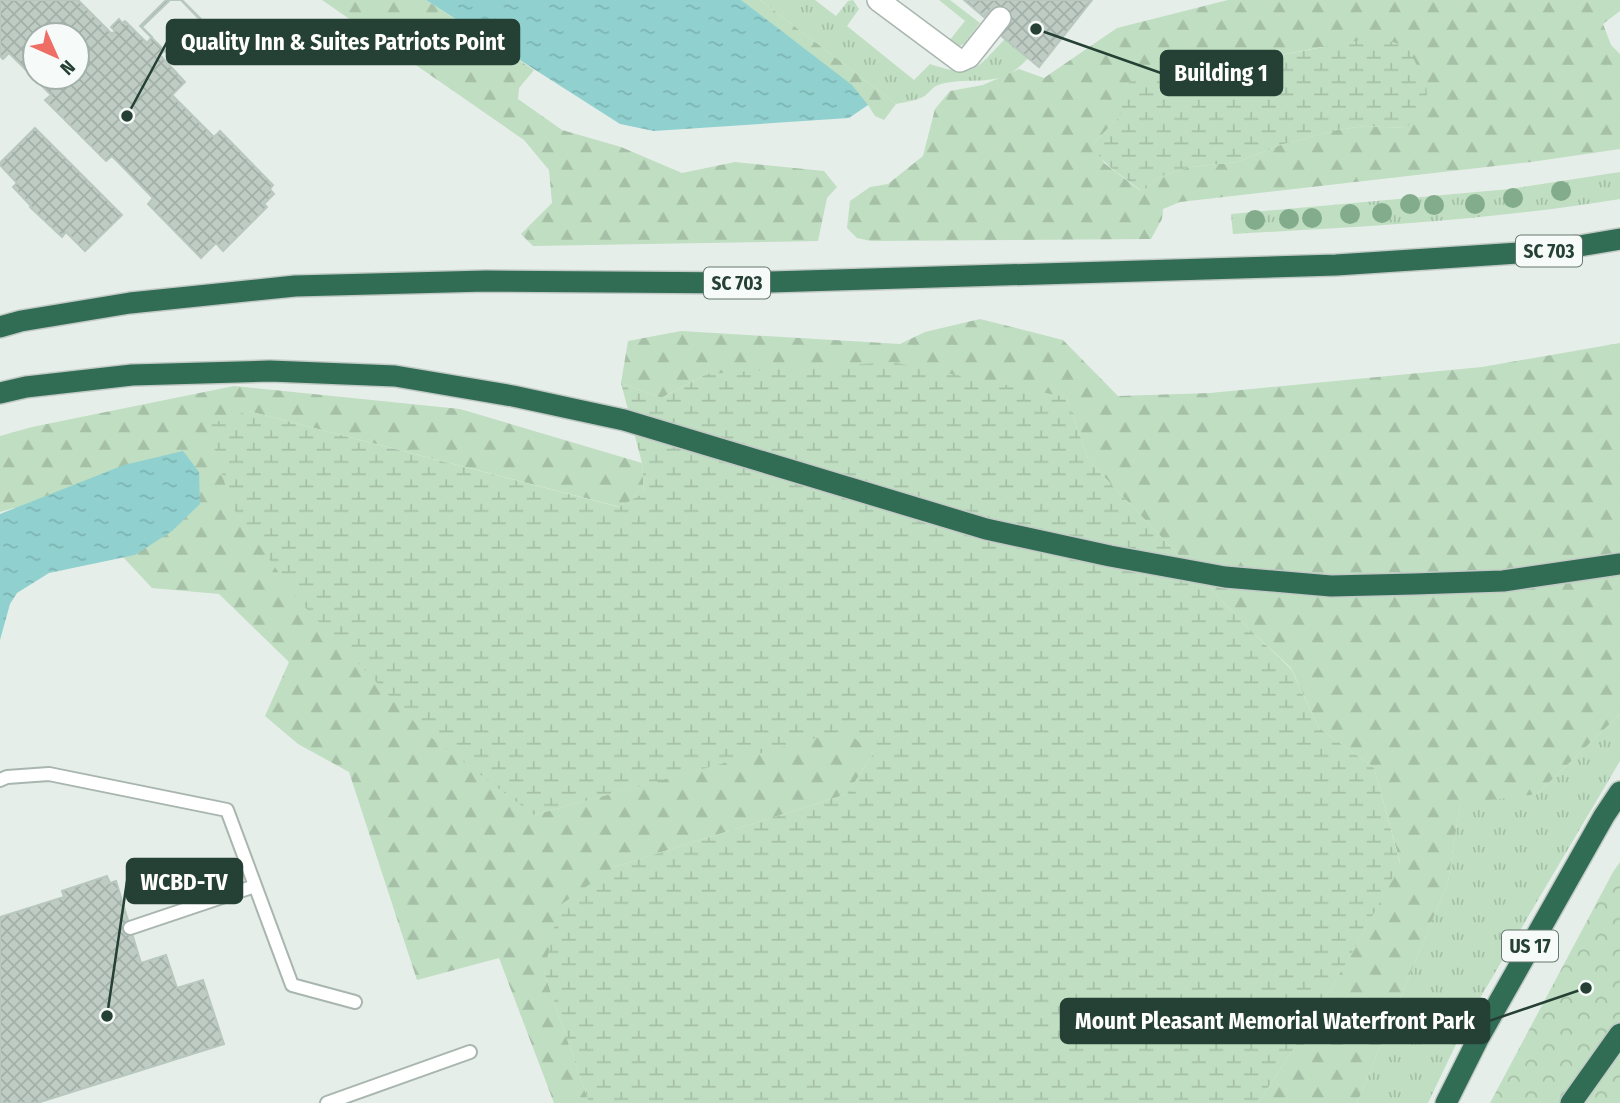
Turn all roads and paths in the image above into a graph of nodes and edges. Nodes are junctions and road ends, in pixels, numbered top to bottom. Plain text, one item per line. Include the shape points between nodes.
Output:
1 (878, 0) edge
2 (1000, 18) dead end
3 (1620, 239) edge
4 (0, 327) edge
5 (0, 393) edge
6 (1620, 564) edge
7 (0, 780) edge
8 (1620, 792) edge
9 (255, 886) junction
10 (130, 928) dead end
11 (355, 1002) dead end
12 (1620, 1034) edge
13 (470, 1052) dead end
14 (327, 1103) edge
15 (1446, 1103) edge
16 (1572, 1103) edge

1 - 2 street via 960,61 969,57
3 - 4 highway, SC 703 via 1550,251 1322,265 740,283 486,281 295,286 130,303
5 - 6 highway via 132,374 284,371 395,376 624,420 986,530 1225,577 1331,586 1452,583 1503,581
7 - 9 lane via 48,774 228,810
8 - 15 highway, US 17 via 1484,1027
9 - 10 lane
9 - 11 lane via 292,985
12 - 16 highway
13 - 14 lane

